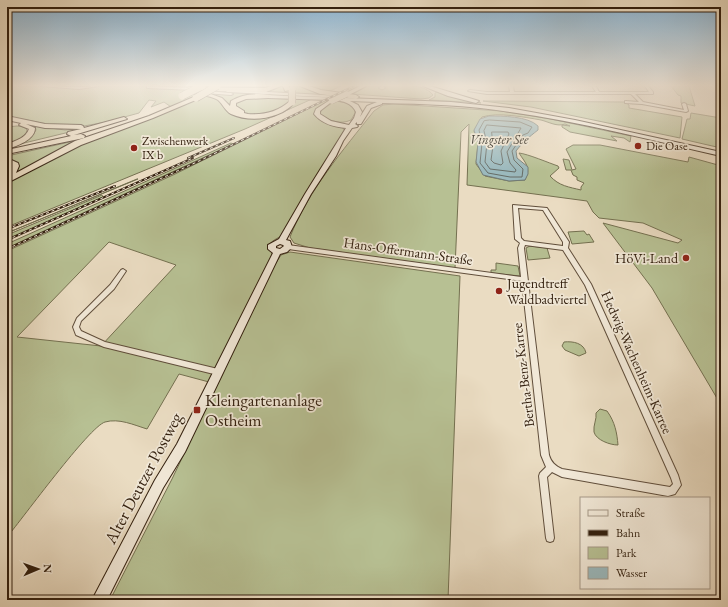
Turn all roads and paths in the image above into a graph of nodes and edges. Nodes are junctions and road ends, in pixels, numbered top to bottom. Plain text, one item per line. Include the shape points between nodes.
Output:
1 (137, 114) edge
2 (147, 114) edge
3 (150, 114) edge
4 (238, 114) edge
5 (269, 114) edge
6 (318, 114) edge
7 (358, 114) edge
8 (358, 114) edge
9 (363, 114) edge
10 (535, 114) edge
11 (552, 114) edge
12 (7, 118) edge
13 (329, 122) junction
14 (110, 123) junction
15 (343, 123) junction
16 (7, 125) edge
17 (127, 125) junction
18 (353, 127) junction
19 (346, 134) junction
20 (7, 150) edge
21 (721, 152) edge
22 (333, 156) junction
23 (7, 160) edge
24 (7, 177) edge
25 (7, 181) edge
26 (523, 243) junction
27 (285, 244) junction
28 (565, 248) junction
29 (123, 271) dead end
30 (524, 279) junction
31 (218, 372) junction
32 (551, 467) junction
33 (550, 538) dead end
34 (99, 600) edge

1 - 14 highway
2 - 20 highway via 76,138
3 - 17 highway
4 - 5 highway
6 - 13 main road
7 - 15 main road via 354,120
8 - 18 main road
9 - 18 main road
10 - 21 main road
11 - 21 main road
12 - 14 highway via 66,128
13 - 15 main road
13 - 18 main road
13 - 19 main road via 344,128
14 - 20 highway
15 - 18 main road
16 - 20 highway via 25,125 32,128 26,138
17 - 20 highway via 66,142
17 - 25 highway via 65,149
18 - 19 main road
18 - 22 main road
19 - 22 main road
22 - 27 main road via 308,194
23 - 24 highway via 15,166
26 - 28 street
26 - 28 street, Hedwig-Wachenheim-Karree via 518,239 515,206 545,209 566,242
26 - 30 street, Bertha-Benz-Karree via 521,248
27 - 30 street, Hans-Offermann-Straße
27 - 31 main road, Alter Deutzer Postweg via 284,251 277,252
28 - 32 street, Hedwig-Wachenheim-Karree via 588,284 677,485 668,492 562,473
29 - 31 street via 112,287 79,320 76,327 78,333 104,344
30 - 32 street, Bertha-Benz-Karree via 545,455
31 - 34 main road, Alter Deutzer Postweg via 181,448 159,484
32 - 33 street via 543,476

